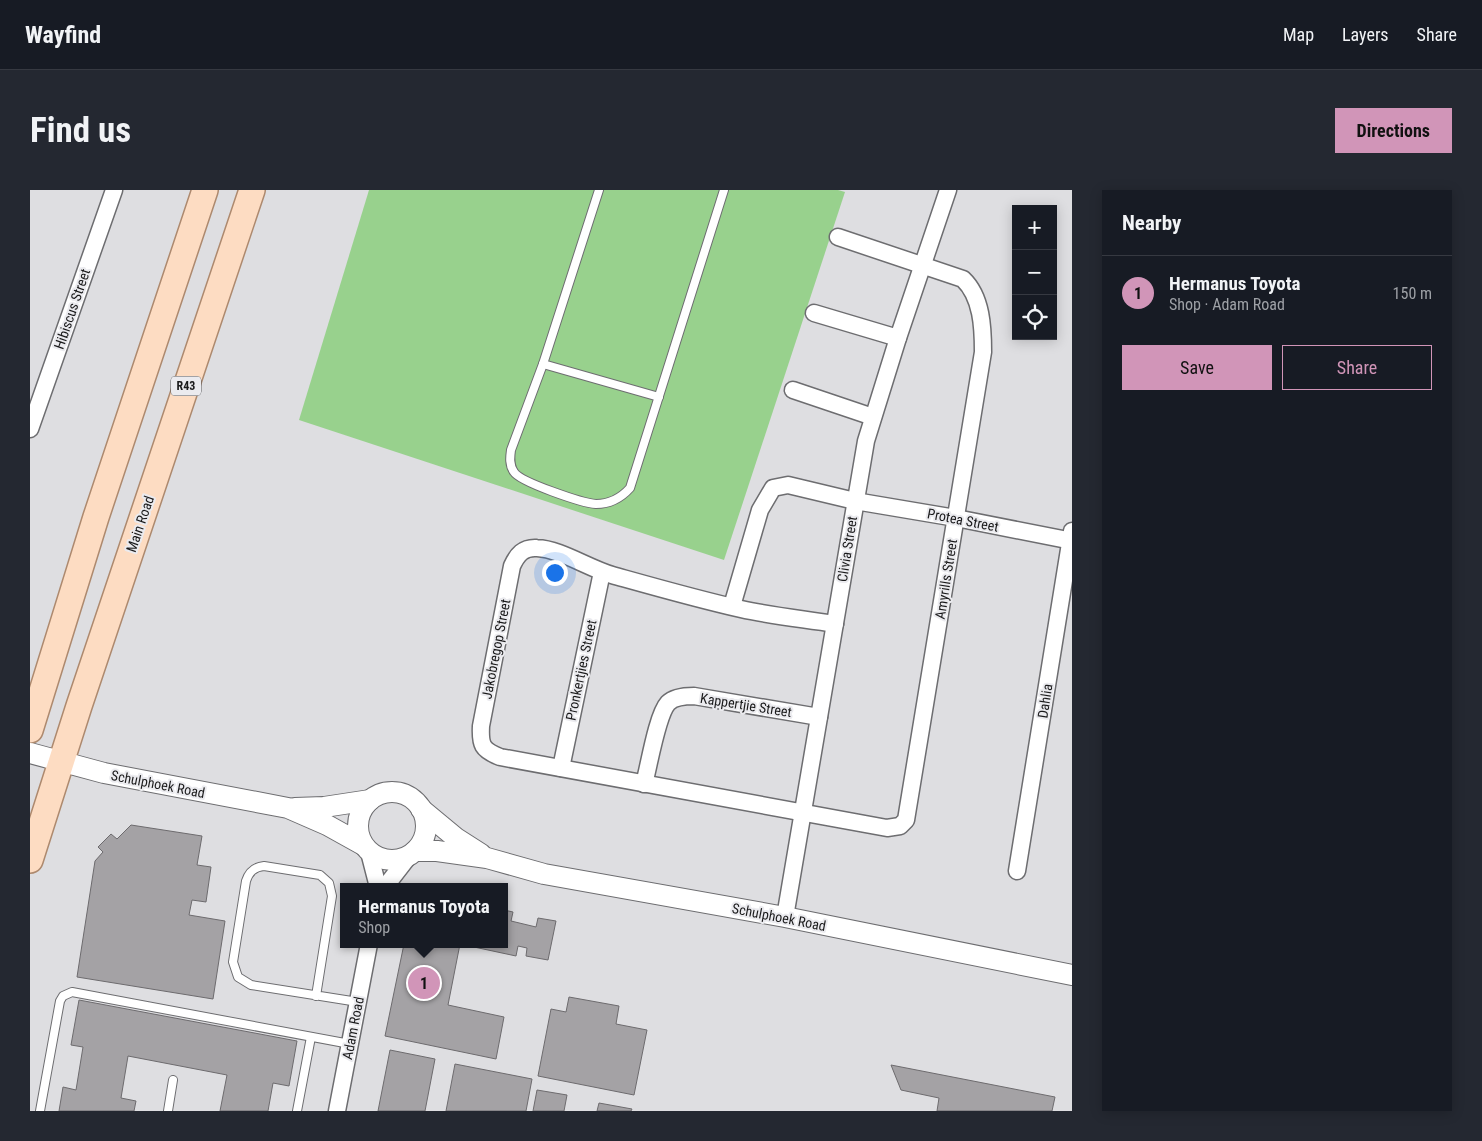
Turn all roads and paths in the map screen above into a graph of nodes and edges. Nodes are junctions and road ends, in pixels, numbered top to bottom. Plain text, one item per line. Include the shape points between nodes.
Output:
1 (114, 190) edge
2 (205, 190) edge
3 (252, 190) edge
4 (598, 190) edge
5 (724, 190) edge
6 (948, 190) edge
7 (838, 237) dead end
8 (922, 265) junction
9 (814, 313) dead end
10 (898, 338) junction
11 (543, 364) junction
12 (793, 390) dead end
13 (659, 397) junction
14 (873, 417) junction
15 (31, 423) edge
16 (854, 501) junction
17 (956, 518) junction
18 (1071, 537) edge
19 (602, 572) junction
20 (732, 606) junction
21 (835, 624) junction
22 (819, 717) junction
23 (30, 730) edge
24 (30, 753) edge
25 (61, 762) junction
26 (560, 768) junction
27 (644, 784) junction
28 (370, 800) junction
29 (288, 808) junction
30 (421, 809) junction
31 (803, 813) junction
32 (366, 848) junction
33 (412, 854) junction
34 (487, 858) junction
35 (30, 860) edge
36 (1017, 872) dead end
37 (377, 883) edge
38 (388, 883) edge
39 (784, 917) junction
40 (368, 948) edge
41 (1072, 975) edge
42 (316, 996) junction
43 (358, 1002) junction
44 (311, 1036) junction
45 (350, 1044) junction
46 (173, 1080) dead end
47 (40, 1111) edge
48 (168, 1111) edge
49 (297, 1111) edge
50 (337, 1111) edge

1 - 15 street, Hibiscus Street
2 - 23 main road via 99,508
3 - 25 main road, Main Road / R43
4 - 11 lane
5 - 13 lane
6 - 8 street, Clivia Street
7 - 8 street, Amyrills Street
8 - 10 street, Clivia Street
8 - 17 street, Amyrills Street via 963,279 968,284 979,309 983,331 983,352
9 - 10 street
10 - 14 street, Clivia Street
11 - 13 lane
11 - 13 lane via 511,450 511,466 515,474 525,481 581,501 596,504 613,500 630,488
12 - 14 street
14 - 16 street, Clivia Street
16 - 17 street, Protea Street
16 - 20 street, Protea Street via 788,485 773,488 760,510
16 - 21 street, Clivia Street
17 - 18 street, Protea Street
17 - 31 street, Amyrills Street via 906,820 900,826 887,828
18 - 36 street, Dahlia
19 - 20 street, Jakobregop Street
19 - 26 street, Pronkertjies Street
19 - 26 street, Jakobregop Street via 536,548 516,555 512,566 482,726 482,743 484,749 500,757
20 - 21 street, Jakobregop Street
21 - 22 street, Clivia Street
22 - 27 street, Kappertjie Street via 683,696 667,704 660,719
22 - 31 street, Clivia Street
24 - 25 street, Schulphoek Road
25 - 29 street, Schulphoek Road
25 - 35 main road, Main Road / R43
26 - 27 street, Jakobregop Street
27 - 31 street, Jakobregop Street
28 - 29 street, Schulphoek Road via 324,807
28 - 30 street via 388,792 398,793 415,801
28 - 32 street via 360,816 359,836
29 - 32 street, Schulphoek Road via 328,825
30 - 33 street via 426,831
30 - 34 street, Schulphoek Road
31 - 39 street, Clivia Street
32 - 33 street via 378,858 388,860 399,860
32 - 37 street
33 - 34 street, Schulphoek Road via 437,851
33 - 38 street
34 - 39 street, Schulphoek Road via 544,874
39 - 41 street, Schulphoek Road
40 - 43 street, Adam Road
42 - 42 lane via 332,896 329,883 320,875 264,866 256,868 246,881 233,962 235,970 242,980 251,985
42 - 43 lane
43 - 45 street, Adam Road
44 - 45 lane
44 - 47 lane via 67,993 60,1001
44 - 49 lane
45 - 50 street, Adam Road
46 - 48 lane

